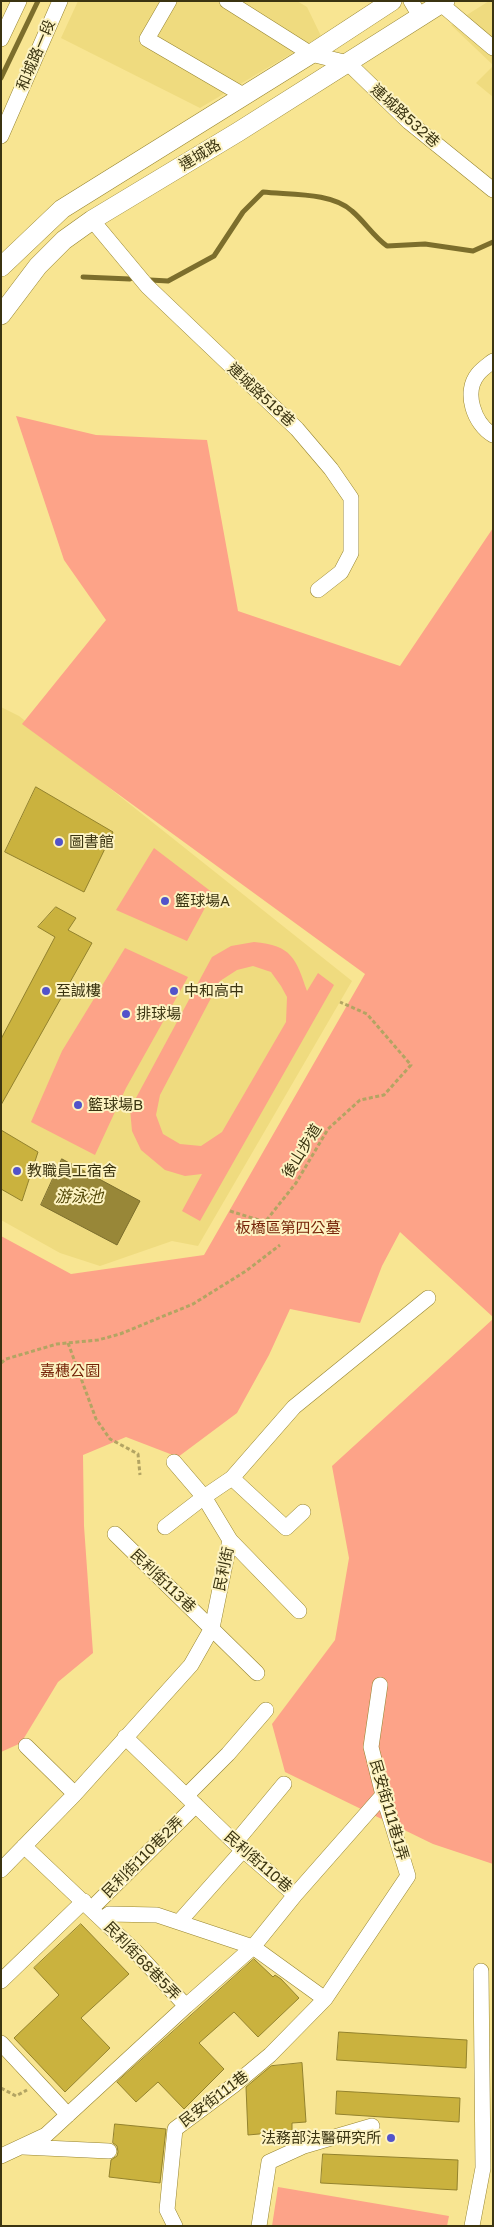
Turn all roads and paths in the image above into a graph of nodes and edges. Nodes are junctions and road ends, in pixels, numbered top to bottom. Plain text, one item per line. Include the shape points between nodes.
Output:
1 (19, 1) edge
2 (60, 1) edge
3 (170, 1) edge
4 (227, 1) edge
5 (392, 1) edge
6 (411, 1) edge
7 (443, 2) edge
8 (421, 18) junction
9 (1, 39) edge
10 (493, 48) edge
11 (311, 54) junction
12 (348, 63) junction
13 (243, 95) junction
14 (1, 136) edge
15 (493, 190) edge
16 (92, 220) junction
17 (1, 267) edge
18 (1, 315) edge
19 (493, 361) edge
20 (493, 435) edge
21 (318, 590) dead end
22 (340, 1002) dead end
23 (230, 1211) dead end
24 (280, 1245) dead end
25 (428, 1298) dead end
26 (68, 1343) junction
27 (1, 1363) edge
28 (174, 1462) dead end
29 (140, 1475) dead end
30 (232, 1478) junction
31 (204, 1497) junction
32 (303, 1512) dead end
33 (165, 1527) dead end
34 (115, 1534) dead end
35 (230, 1540) junction
36 (299, 1612) dead end
37 (212, 1628) junction
38 (258, 1673) dead end
39 (380, 1686) dead end
40 (266, 1710) dead end
41 (125, 1737) junction
42 (26, 1746) dead end
43 (284, 1784) dead end
44 (75, 1794) junction
45 (383, 1795) junction
46 (191, 1800) junction
47 (24, 1846) junction
48 (239, 1847) junction
49 (1, 1870) edge
50 (295, 1895) junction
51 (92, 1910) junction
52 (179, 1922) junction
53 (254, 1947) junction
54 (480, 1971) dead end
55 (1, 1981) edge
56 (325, 1999) junction
57 (186, 2006) junction
58 (1, 2043) edge
59 (40, 2084) junction
60 (1, 2088) edge
61 (68, 2115) junction
62 (372, 2126) dead end
63 (22, 2147) junction
64 (109, 2151) dead end
65 (1, 2156) edge
66 (175, 2226) edge
67 (259, 2226) edge
68 (472, 2226) edge

1 - 9 street
2 - 14 street, 和城路一段
3 - 13 street via 147,39
4 - 11 street
5 - 11 main road, 連城路
6 - 8 street
7 - 8 main road, 連城路
7 - 10 street
8 - 12 main road, 連城路
11 - 12 street
11 - 13 main road, 連城路
12 - 15 street, 連城路532巷 via 409,122
12 - 16 main road, 連城路
13 - 17 main road, 連城路 via 62,209
16 - 18 main road, 連城路 via 64,240 38,266
16 - 21 street, 連城路518巷 via 147,286 296,429 352,498 351,553 341,572
19 - 20 street via 477,374 471,393 473,411 487,432
22 - 23 path, 後山步道 via 367,1014 411,1065 384,1095 360,1100 328,1129 296,1183 265,1222
24 - 26 path via 193,1304 120,1334
25 - 30 street via 294,1407
26 - 27 path
26 - 29 path via 96,1419 110,1439 138,1454
28 - 31 street, 民利街
30 - 31 street
30 - 32 street via 286,1528
31 - 33 street
31 - 35 street, 民利街
34 - 37 street, 民利街113巷
35 - 36 street
35 - 37 street, 民利街
37 - 38 street, 民利街113巷
37 - 41 street, 民利街 via 191,1665
39 - 45 street, 民安街111巷1弄 via 371,1747
40 - 46 street, 民利街110巷2弄
41 - 44 street, 民利街
41 - 46 street, 民利街110巷
42 - 44 street
43 - 48 street
44 - 47 street, 民利街
45 - 50 street, 民利街110巷
45 - 56 street, 民安街111巷1弄 via 408,1876
46 - 48 street, 民利街110巷
46 - 51 street, 民利街110巷2弄
47 - 49 street, 民利街
47 - 51 street, 民利街68巷5弄
48 - 50 street, 民利街110巷
48 - 52 street
50 - 53 street
51 - 52 street via 109,1914 157,1915
51 - 55 street, 民利街110巷2弄
51 - 57 street, 民利街68巷5弄
52 - 53 street
53 - 56 street
53 - 57 street
54 - 68 street via 483,2168
56 - 66 street, 民安街111巷 via 270,2055 174,2129 167,2210
57 - 61 street, 民利街68巷5弄
58 - 59 street
59 - 60 path via 16,2096
59 - 61 street
61 - 63 street, 民利街68巷5弄 via 46,2135
62 - 67 street via 304,2146 269,2162
63 - 64 street
63 - 65 street, 民利街68巷5弄

